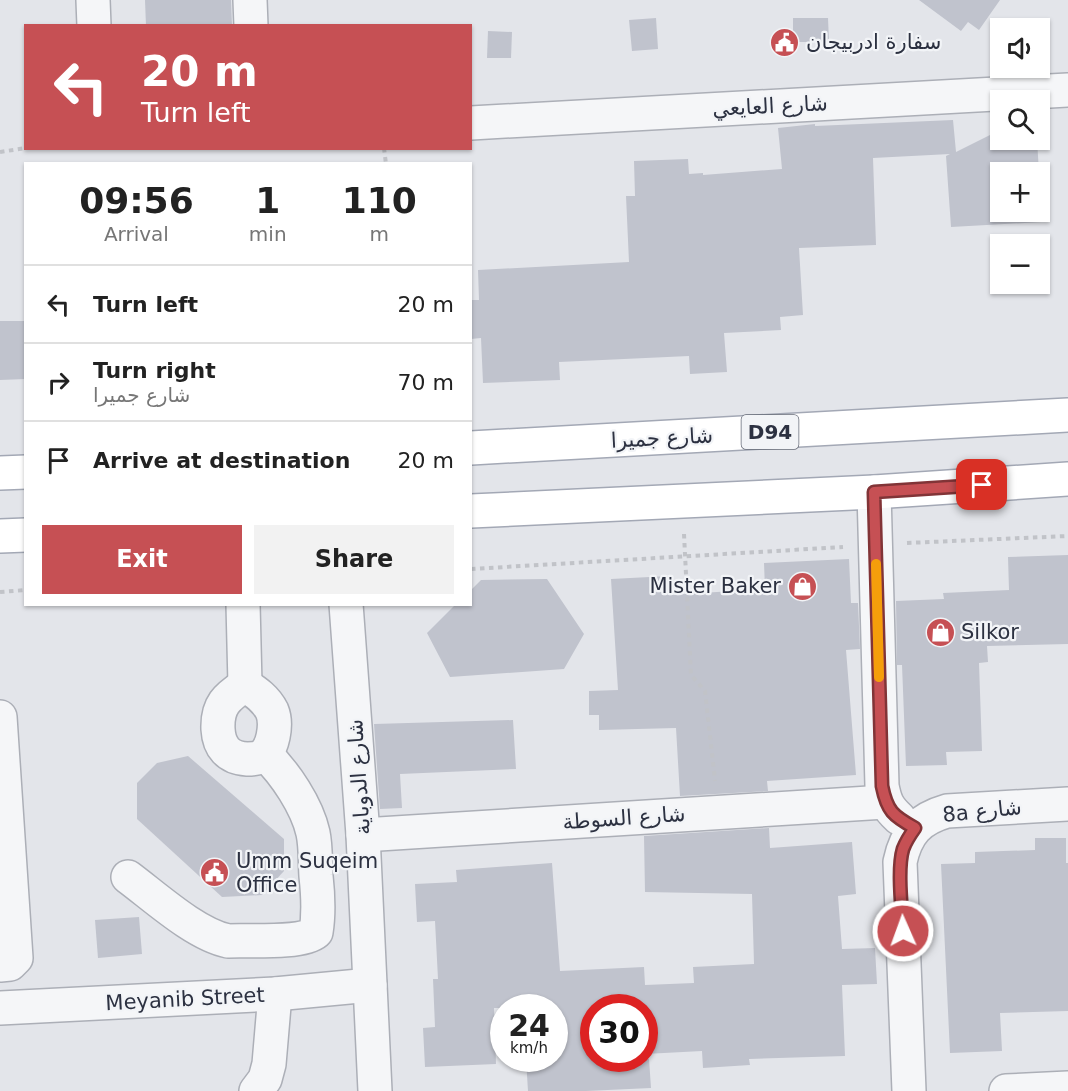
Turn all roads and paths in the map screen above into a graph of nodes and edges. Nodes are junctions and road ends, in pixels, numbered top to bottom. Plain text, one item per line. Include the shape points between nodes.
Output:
1 (93, 0) edge
2 (250, 0) edge
3 (94, 24) edge
4 (251, 24) edge
5 (1068, 90) edge
6 (472, 123) edge
7 (24, 148) edge
8 (0, 152) edge
9 (1068, 415) edge
10 (472, 448) edge
11 (24, 472) edge
12 (0, 473) edge
13 (1068, 479) edge
14 (874, 492) junction
15 (683, 501) junction
16 (472, 511) edge
17 (24, 535) edge
18 (0, 536) edge
19 (1068, 536) edge
20 (875, 545) junction
21 (685, 556) junction
22 (472, 569) edge
23 (24, 590) edge
24 (0, 591) edge
25 (243, 606) edge
26 (347, 606) edge
27 (245, 685) junction
28 (0, 717) edge
29 (265, 753) junction
30 (885, 802) junction
31 (1068, 804) edge
32 (719, 812) junction
33 (915, 828) junction
34 (363, 835) junction
35 (128, 877) dead end
36 (0, 965) edge
37 (370, 985) junction
38 (274, 994) junction
39 (0, 1008) edge
40 (1068, 1088) edge
41 (255, 1091) edge
42 (375, 1091) edge
43 (909, 1091) edge
44 (1006, 1091) edge

1 - 3 street
2 - 4 street
5 - 6 street, شارع العايعي
7 - 8 path
9 - 10 main road, شارع جميرا / D94
11 - 12 main road
13 - 14 main road
14 - 15 main road
14 - 20 street
15 - 16 main road
15 - 21 path
17 - 18 main road
19 - 20 path
20 - 21 path
20 - 30 street
21 - 22 path
21 - 32 path via 691,675 705,691
23 - 24 path
25 - 27 street
26 - 34 street, شارع الدوباية
27 - 29 street via 265,700 273,713 273,740
27 - 29 street via 220,708 220,742 230,755 239,758 250,759
28 - 36 street via 16,958 10,964
29 - 35 street via 289,781 313,832 318,893 316,932 295,939 219,939 190,924
30 - 32 street, شارع السوطة
30 - 33 street via 901,820
31 - 33 street, 8a شارع via 948,810
32 - 34 street, شارع السوطة
33 - 43 street, 8a شارع via 900,862
34 - 37 street, شارع الدوباية
37 - 38 street, Meyanib Street
37 - 42 street, شارع الدوباية
38 - 39 street, Meyanib Street
38 - 41 street via 269,1064 265,1079
40 - 44 street

